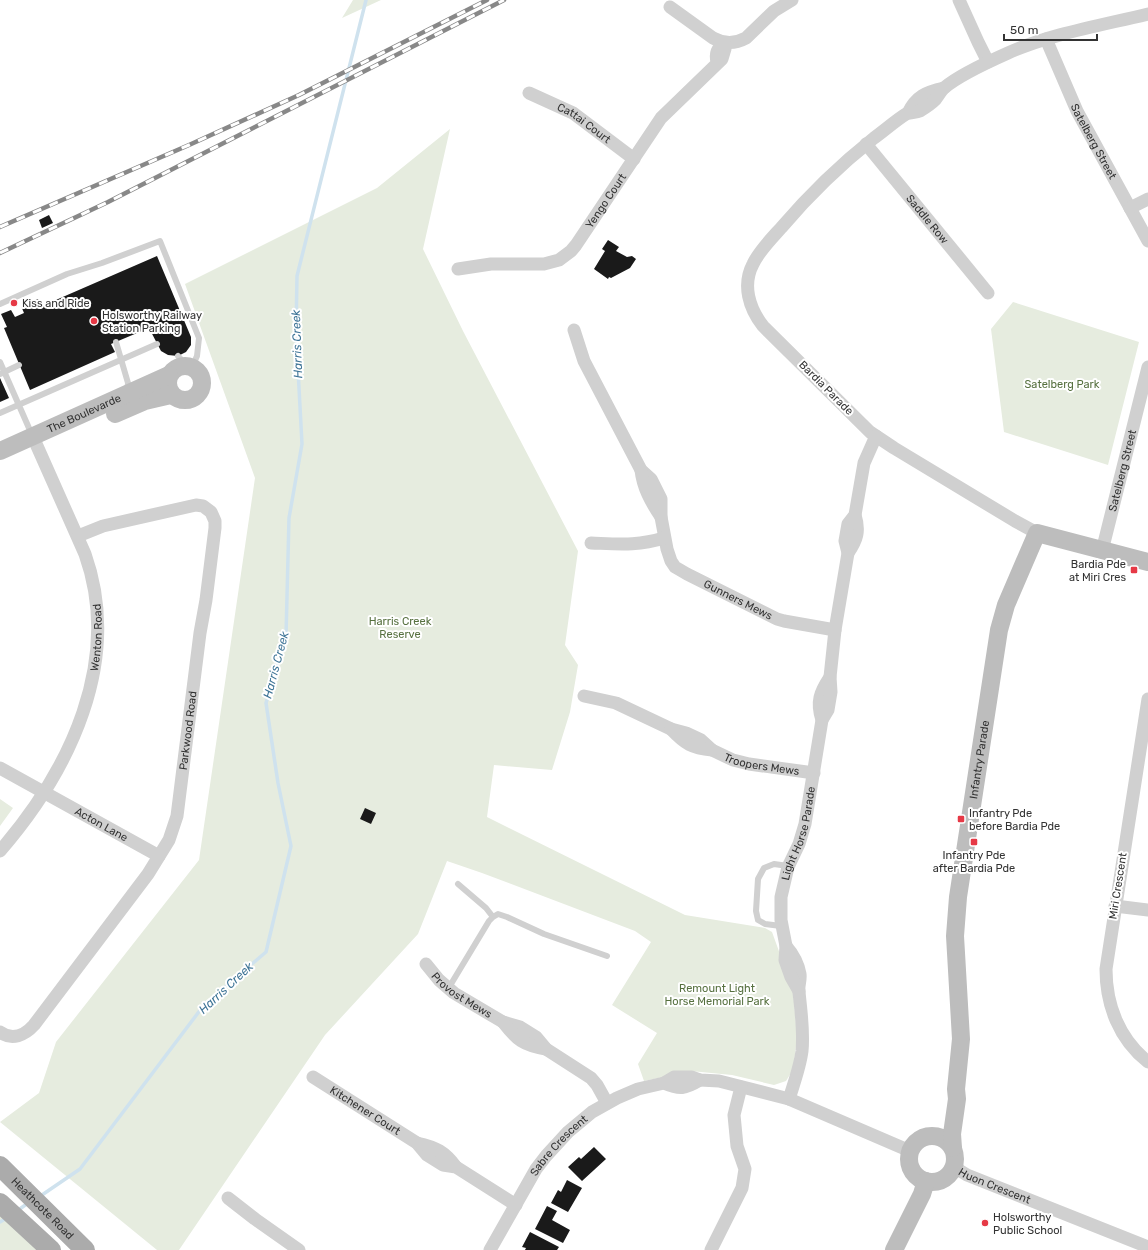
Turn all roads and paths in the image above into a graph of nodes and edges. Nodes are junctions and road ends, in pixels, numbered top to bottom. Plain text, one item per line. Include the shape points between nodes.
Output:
1 (792, 0) edge
2 (959, 0) edge
3 (670, 7) dead end
4 (1148, 14) edge
5 (1046, 39) junction
6 (724, 42) junction
7 (988, 62) junction
8 (529, 93) dead end
9 (866, 144) junction
10 (634, 159) junction
11 (1148, 199) edge
12 (1130, 208) junction
13 (1148, 241) edge
14 (458, 269) dead end
15 (988, 293) dead end
16 (0, 304) edge
17 (574, 330) dead end
18 (116, 342) dead end
19 (157, 344) dead end
20 (121, 361) junction
21 (0, 362) edge
22 (186, 363) junction
23 (19, 365) dead end
24 (1148, 367) edge
25 (0, 374) edge
26 (169, 376) junction
27 (1145, 389) edge
28 (127, 395) junction
29 (171, 395) junction
30 (19, 405) junction
31 (0, 413) edge
32 (876, 436) junction
33 (35, 442) junction
34 (0, 451) edge
35 (0, 464) edge
36 (1037, 533) junction
37 (78, 536) junction
38 (664, 538) junction
39 (592, 543) dead end
40 (1102, 550) junction
41 (1148, 562) edge
42 (835, 630) junction
43 (584, 696) dead end
44 (1148, 699) edge
45 (1144, 745) edge
46 (0, 768) edge
47 (814, 773) junction
48 (44, 792) junction
49 (0, 851) edge
50 (159, 856) junction
51 (788, 866) junction
52 (458, 884) dead end
53 (1115, 906) junction
54 (1148, 910) edge
55 (493, 917) junction
56 (781, 926) junction
57 (607, 956) dead end
58 (426, 964) dead end
59 (448, 989) junction
60 (0, 1032) edge
61 (1148, 1062) edge
62 (313, 1077) dead end
63 (741, 1087) junction
64 (956, 1089) junction
65 (789, 1099) junction
66 (607, 1103) junction
67 (930, 1136) junction
68 (953, 1148) junction
69 (910, 1151) junction
70 (0, 1166) edge
71 (954, 1167) junction
72 (926, 1181) junction
73 (228, 1198) dead end
74 (0, 1203) edge
75 (516, 1205) junction
76 (83, 1248) edge
77 (1148, 1248) edge
78 (51, 1250) edge
79 (299, 1250) edge
80 (490, 1250) edge
81 (711, 1250) edge
82 (894, 1250) edge

1 - 6 street via 774,11 746,38 734,43
2 - 7 street
3 - 6 street via 713,38
4 - 5 street, Bardia Parade
5 - 7 street, Bardia Parade
5 - 12 street, Satelberg Street via 1077,111
6 - 10 street, Yengo Court via 726,49 722,59 661,118
7 - 9 street, Bardia Parade via 944,88 934,101 919,111 908,113
8 - 10 street, Cattai Court via 576,115
9 - 15 street, Saddle Row
9 - 32 street, Bardia Parade via 814,192 752,264 748,298 763,326 863,427
10 - 14 street, Yengo Court via 576,245 559,260 544,264 491,264
11 - 12 street
12 - 13 street, Satelberg Street
16 - 22 lane via 67,274 102,264 160,241 199,338 197,356
17 - 38 street, Gunners Mews via 584,361 641,470 642,482 660,516
18 - 20 lane
19 - 20 lane
20 - 28 lane via 128,383
20 - 30 lane
21 - 30 lane
22 - 26 street via 176,368
22 - 29 street via 199,373 202,383 199,392 187,401
23 - 25 lane
24 - 27 street, Satelberg Street
26 - 28 street, The Boulevarde
26 - 29 street via 167,387
27 - 40 street, Satelberg Street
28 - 33 street, The Boulevarde
29 - 33 street, The Boulevarde via 145,401
30 - 31 lane
30 - 33 lane
32 - 36 street, Bardia Parade
32 - 42 street, Light Horse Parade via 864,463 855,515 848,524 848,553
33 - 34 street, The Boulevarde
33 - 35 street, The Boulevarde
33 - 37 street, Wenton Road
36 - 40 street, Bardia Parade
36 - 64 street, Infantry Parade via 1006,605 999,630 958,897 955,936 961,1039
37 - 48 street, Wenton Road via 90,566 96,593 98,619 95,664 80,724
37 - 50 street, Parkwood Road via 103,526 196,505 208,509 215,521 177,816 169,840
38 - 39 street via 634,545
38 - 42 street, Gunners Mews via 671,561 675,567 687,574 776,618
40 - 41 street, Bardia Parade
42 - 47 street, Light Horse Parade via 831,692 828,710 822,720
43 - 47 street, Troopers Mews via 616,703 671,730 686,733 733,760
44 - 45 street, Miri Crescent
45 - 53 street, Miri Crescent
46 - 48 street, Acton Lane
47 - 51 street, Light Horse Parade via 803,834
48 - 49 street, Wenton Road
48 - 50 street, Acton Lane
50 - 60 street, Parkwood Road via 34,1025 27,1032 17,1036 7,1036
51 - 56 street, Light Horse Parade via 782,897
51 - 56 lane via 774,864 764,868 758,879 758,920 765,924
52 - 55 lane
53 - 54 street
53 - 61 street, Miri Crescent via 1106,969 1108,996 1115,1018 1126,1039
55 - 57 lane via 502,915 544,934
55 - 59 lane
56 - 65 street, Light Horse Parade via 786,946 795,957 800,974 802,1015 802,1050
58 - 59 street, Provost Mews
59 - 66 street, Provost Mews via 503,1022 520,1027 536,1037 546,1049 590,1078
62 - 75 street, Kitchener Court via 417,1143 432,1146 448,1156 456,1167
63 - 65 street, Sabre Crescent
63 - 66 street, Sabre Crescent via 719,1081 674,1077
63 - 81 street via 734,1115 737,1146 745,1170 742,1188
64 - 67 street, Infantry Parade via 941,1122
64 - 68 street, Infantry Parade
65 - 69 street, Sabre Crescent
66 - 75 street, Sabre Crescent via 579,1122 557,1142 536,1169
67 - 68 street via 943,1139
67 - 69 street via 918,1141
68 - 71 street
69 - 72 street via 912,1170
70 - 76 main road, Heathcote Road
71 - 72 street via 944,1179
71 - 77 street, Huon Crescent via 967,1175
72 - 82 street
73 - 79 street
74 - 78 main road
75 - 80 street, Sabre Crescent

